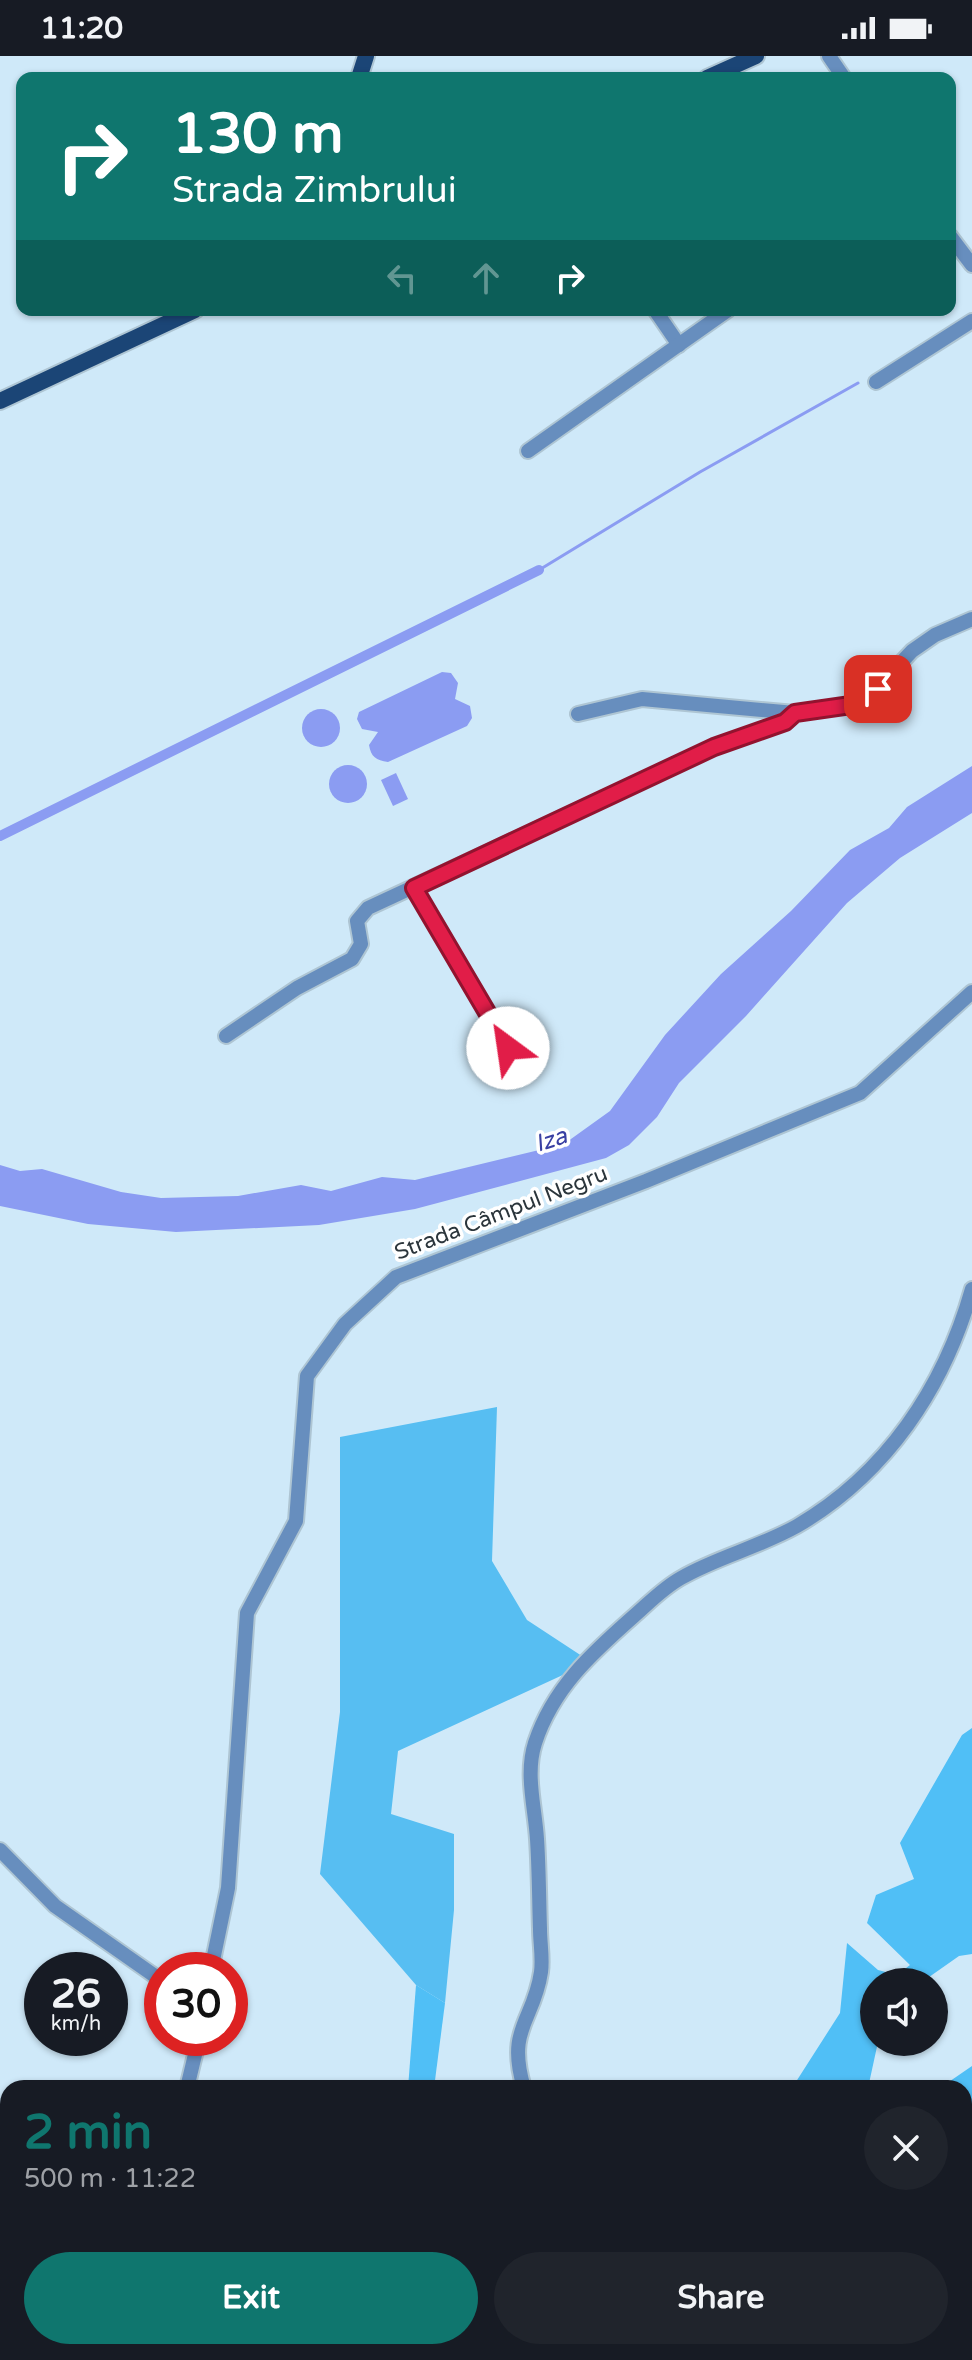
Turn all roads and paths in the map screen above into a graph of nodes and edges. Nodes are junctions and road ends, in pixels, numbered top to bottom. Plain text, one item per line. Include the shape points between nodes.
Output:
1 (751, 57) edge
2 (720, 72) edge
3 (956, 245) edge
4 (972, 265) edge
5 (182, 316) edge
6 (659, 316) edge
7 (720, 316) edge
8 (972, 321) edge
9 (679, 345) junction
10 (876, 382) dead end
11 (0, 401) edge
12 (528, 451) dead end
13 (972, 619) edge
14 (795, 713) junction
15 (578, 714) dead end
16 (414, 888) junction
17 (972, 992) edge
18 (226, 1036) dead end
19 (508, 1048) dead end
20 (972, 1289) edge
21 (0, 1850) edge
22 (215, 1952) edge
23 (144, 1968) edge
24 (195, 2056) edge
25 (189, 2080) edge
26 (522, 2080) edge

1 - 2 main road
3 - 4 street
5 - 11 main road
6 - 9 street
7 - 9 street
8 - 10 street
9 - 12 street
13 - 14 street via 912,651 866,700
14 - 15 street via 642,699
14 - 16 street via 785,722 714,747
16 - 18 street via 361,914 361,944 352,959
16 - 19 street
17 - 22 street, Strada Câmpul Negru via 860,1093 396,1277 345,1324 307,1376 296,1521 247,1613 228,1888
20 - 26 street via 947,1357 919,1413 895,1444 797,1526 681,1578 660,1593 572,1672 550,1709 530,1767 541,1973 518,2042
21 - 23 street via 55,1906
24 - 25 street

